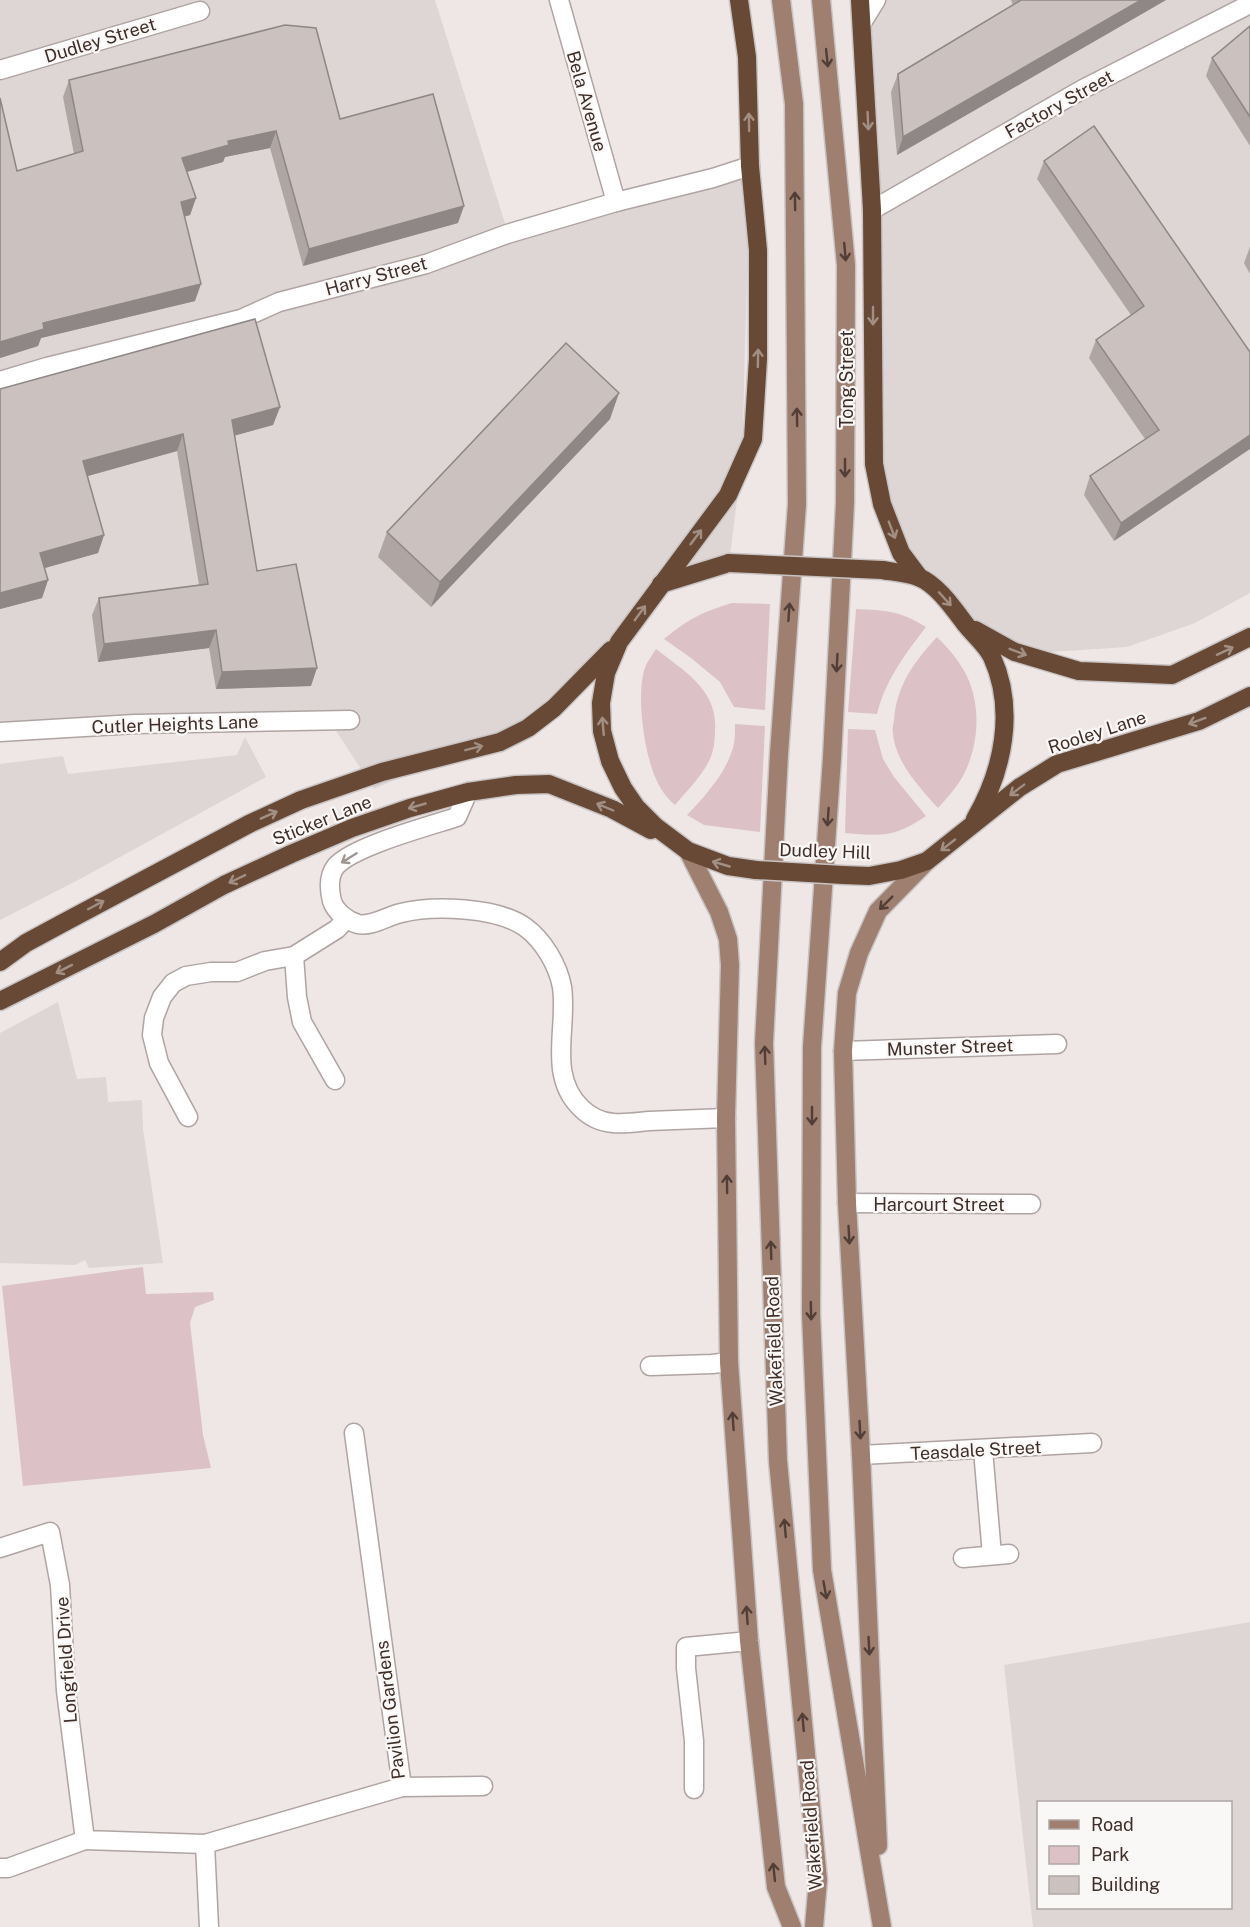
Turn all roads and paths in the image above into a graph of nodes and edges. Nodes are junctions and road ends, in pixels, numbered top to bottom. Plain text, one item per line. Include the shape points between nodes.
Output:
1 (559, 0) edge
2 (739, 0) edge
3 (782, 0) edge
4 (821, 0) edge
5 (860, 0) edge
6 (876, 0) edge
7 (1250, 4) edge
8 (200, 11) dead end
9 (863, 21) junction
10 (0, 70) edge
11 (750, 166) junction
12 (616, 202) junction
13 (872, 210) junction
14 (0, 381) edge
15 (919, 577) junction
16 (661, 584) junction
17 (966, 625) junction
18 (1250, 637) edge
19 (619, 642) junction
20 (1250, 696) edge
21 (350, 720) dead end
22 (0, 732) edge
23 (468, 792) junction
24 (969, 828) junction
25 (682, 847) junction
26 (927, 861) junction
27 (346, 919) junction
28 (26, 943) junction
29 (0, 948) edge
30 (294, 956) junction
31 (0, 962) edge
32 (0, 1001) edge
33 (1058, 1044) dead end
34 (843, 1051) junction
35 (335, 1080) dead end
36 (188, 1117) dead end
37 (726, 1118) junction
38 (847, 1203) junction
39 (1031, 1204) dead end
40 (729, 1362) junction
41 (650, 1366) dead end
42 (354, 1433) dead end
43 (1092, 1443) dead end
44 (983, 1450) junction
45 (861, 1455) junction
46 (0, 1548) edge
47 (963, 1558) dead end
48 (749, 1641) junction
49 (402, 1786) junction
50 (483, 1786) dead end
51 (694, 1789) dead end
52 (85, 1840) junction
53 (205, 1844) junction
54 (0, 1868) edge
55 (882, 1926) edge
56 (209, 1927) edge
57 (792, 1927) edge
58 (814, 1927) edge

1 - 12 street, Bela Avenue
11 -> 2 highway via 747,57
58 -> 3 main road, Wakefield Road via 818,1880 778,1461 764,1043 778,754 797,504 794,104
4 -> 55 main road, Tong Street via 846,265 845,503 812,1047 811,1326 822,1570
5 - 9 highway
6 - 9 street
7 - 13 street, Factory Street via 1083,89
8 - 10 street, Dudley Street
9 -> 13 highway
11 - 12 street, Harry Street
16 -> 11 highway via 728,495 753,439 758,250
12 - 14 street, Harry Street via 507,234 426,264 279,302 241,319
13 -> 15 highway via 874,464 882,504 901,553
15 - 16 highway, Dudley Hill, bridge via 882,570 729,563
15 -> 17 highway, Dudley Hill via 941,594
19 -> 16 highway, Dudley Hill
17 -> 18 highway via 1015,652 1078,671 1172,675
17 - 24 highway, Dudley Hill via 991,656 1002,690 1005,720 995,774
25 -> 19 highway, Dudley Hill via 636,807 610,761 602,731 601,703 606,673
28 -> 19 highway, Sticker Lane via 301,800 382,772 500,741 528,728 554,708
20 -> 24 highway, Rooley Lane via 1199,721 1057,764 1020,787
21 - 22 street, Cutler Heights Lane via 135,724
25 -> 23 highway, Sticker Lane via 612,809 549,784
23 -> 27 street via 457,816 352,854 335,867 328,885 333,904
23 -> 32 highway, Sticker Lane via 352,828 291,854
24 -> 26 highway, Dudley Hill
26 -> 25 highway, Dudley Hill, bridge via 869,876 843,876 728,866
25 - 37 main road via 719,912 728,939
26 -> 34 main road via 878,910 858,953 847,993
27 - 30 street via 338,929
27 - 37 street via 370,924 415,910 442,908 506,918 524,926 558,971 565,1084 590,1117 613,1123
28 - 29 street
28 - 31 highway, Sticker Lane
30 - 35 street via 302,1022
30 - 36 street via 265,961 237,972 186,976 173,983 162,997 152,1035 159,1063
33 - 34 street, Munster Street
34 - 38 main road
40 -> 37 main road
38 - 39 street, Harcourt Street
38 -> 45 main road
40 - 41 street
48 -> 40 main road
42 - 49 street, Pavilion Gardens
43 - 44 street, Teasdale Street
44 - 45 street, Teasdale Street
44 - 47 street via 1001,1555
45 -> 55 main road
46 - 52 street, Longfield Drive via 50,1532 60,1585 66,1691
48 - 51 street via 686,1647
57 -> 48 main road via 776,1887
49 - 50 street
49 - 53 street, Pavilion Gardens
52 - 53 street
52 - 54 street
53 - 56 street

